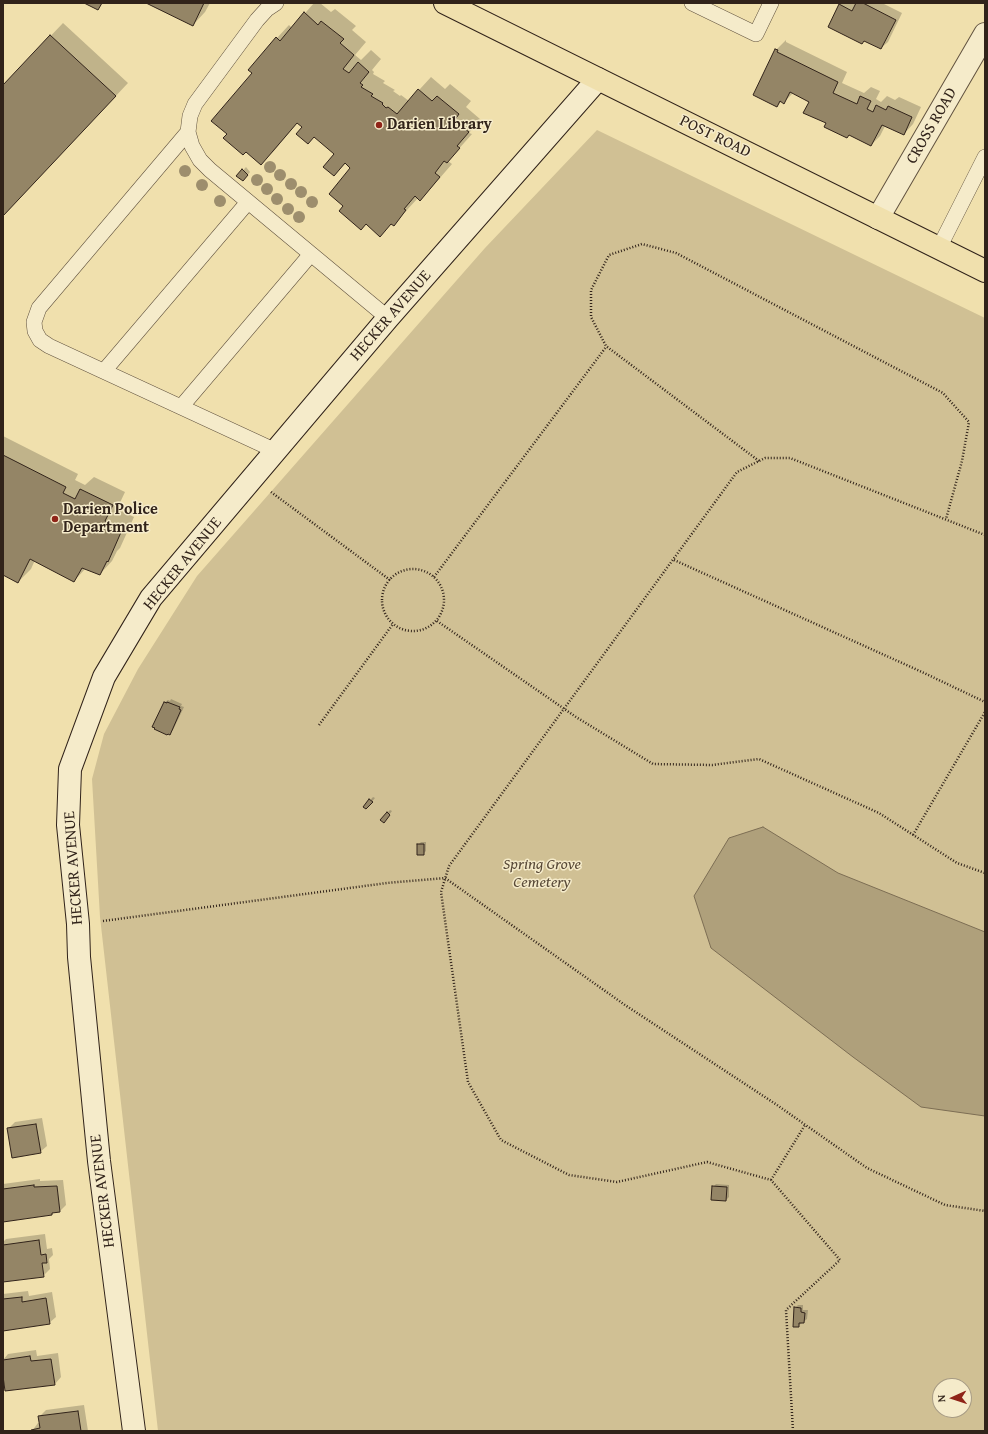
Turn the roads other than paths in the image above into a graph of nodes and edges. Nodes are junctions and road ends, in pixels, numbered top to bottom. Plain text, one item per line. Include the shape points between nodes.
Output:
1 (276, 3) edge
2 (445, 3) edge
3 (692, 3) edge
4 (771, 3) edge
5 (985, 34) edge
6 (598, 79) junction
7 (188, 132) junction
8 (985, 157) edge
9 (248, 202) junction
10 (878, 218) junction
11 (939, 248) junction
12 (310, 254) junction
13 (985, 271) edge
14 (388, 318) junction
15 (104, 371) junction
16 (181, 407) junction
17 (276, 452) junction
18 (134, 1431) edge

1 - 7 lane via 257,20 195,104
2 - 6 main road, POST ROAD
3 - 4 lane via 756,34
5 - 10 street, CROSS ROAD
6 - 10 main road, POST ROAD
6 - 14 street, HECKER AVENUE
7 - 9 lane via 200,160
7 - 15 lane via 39,308 34,322 40,340
8 - 11 lane
9 - 12 lane
9 - 15 lane
10 - 11 main road, POST ROAD
11 - 13 main road, POST ROAD
12 - 14 lane
12 - 16 lane
14 - 17 street, HECKER AVENUE
15 - 16 lane
16 - 17 lane
17 - 18 street, HECKER AVENUE via 151,598 104,677 70,769 68,825 79,957 99,1161

